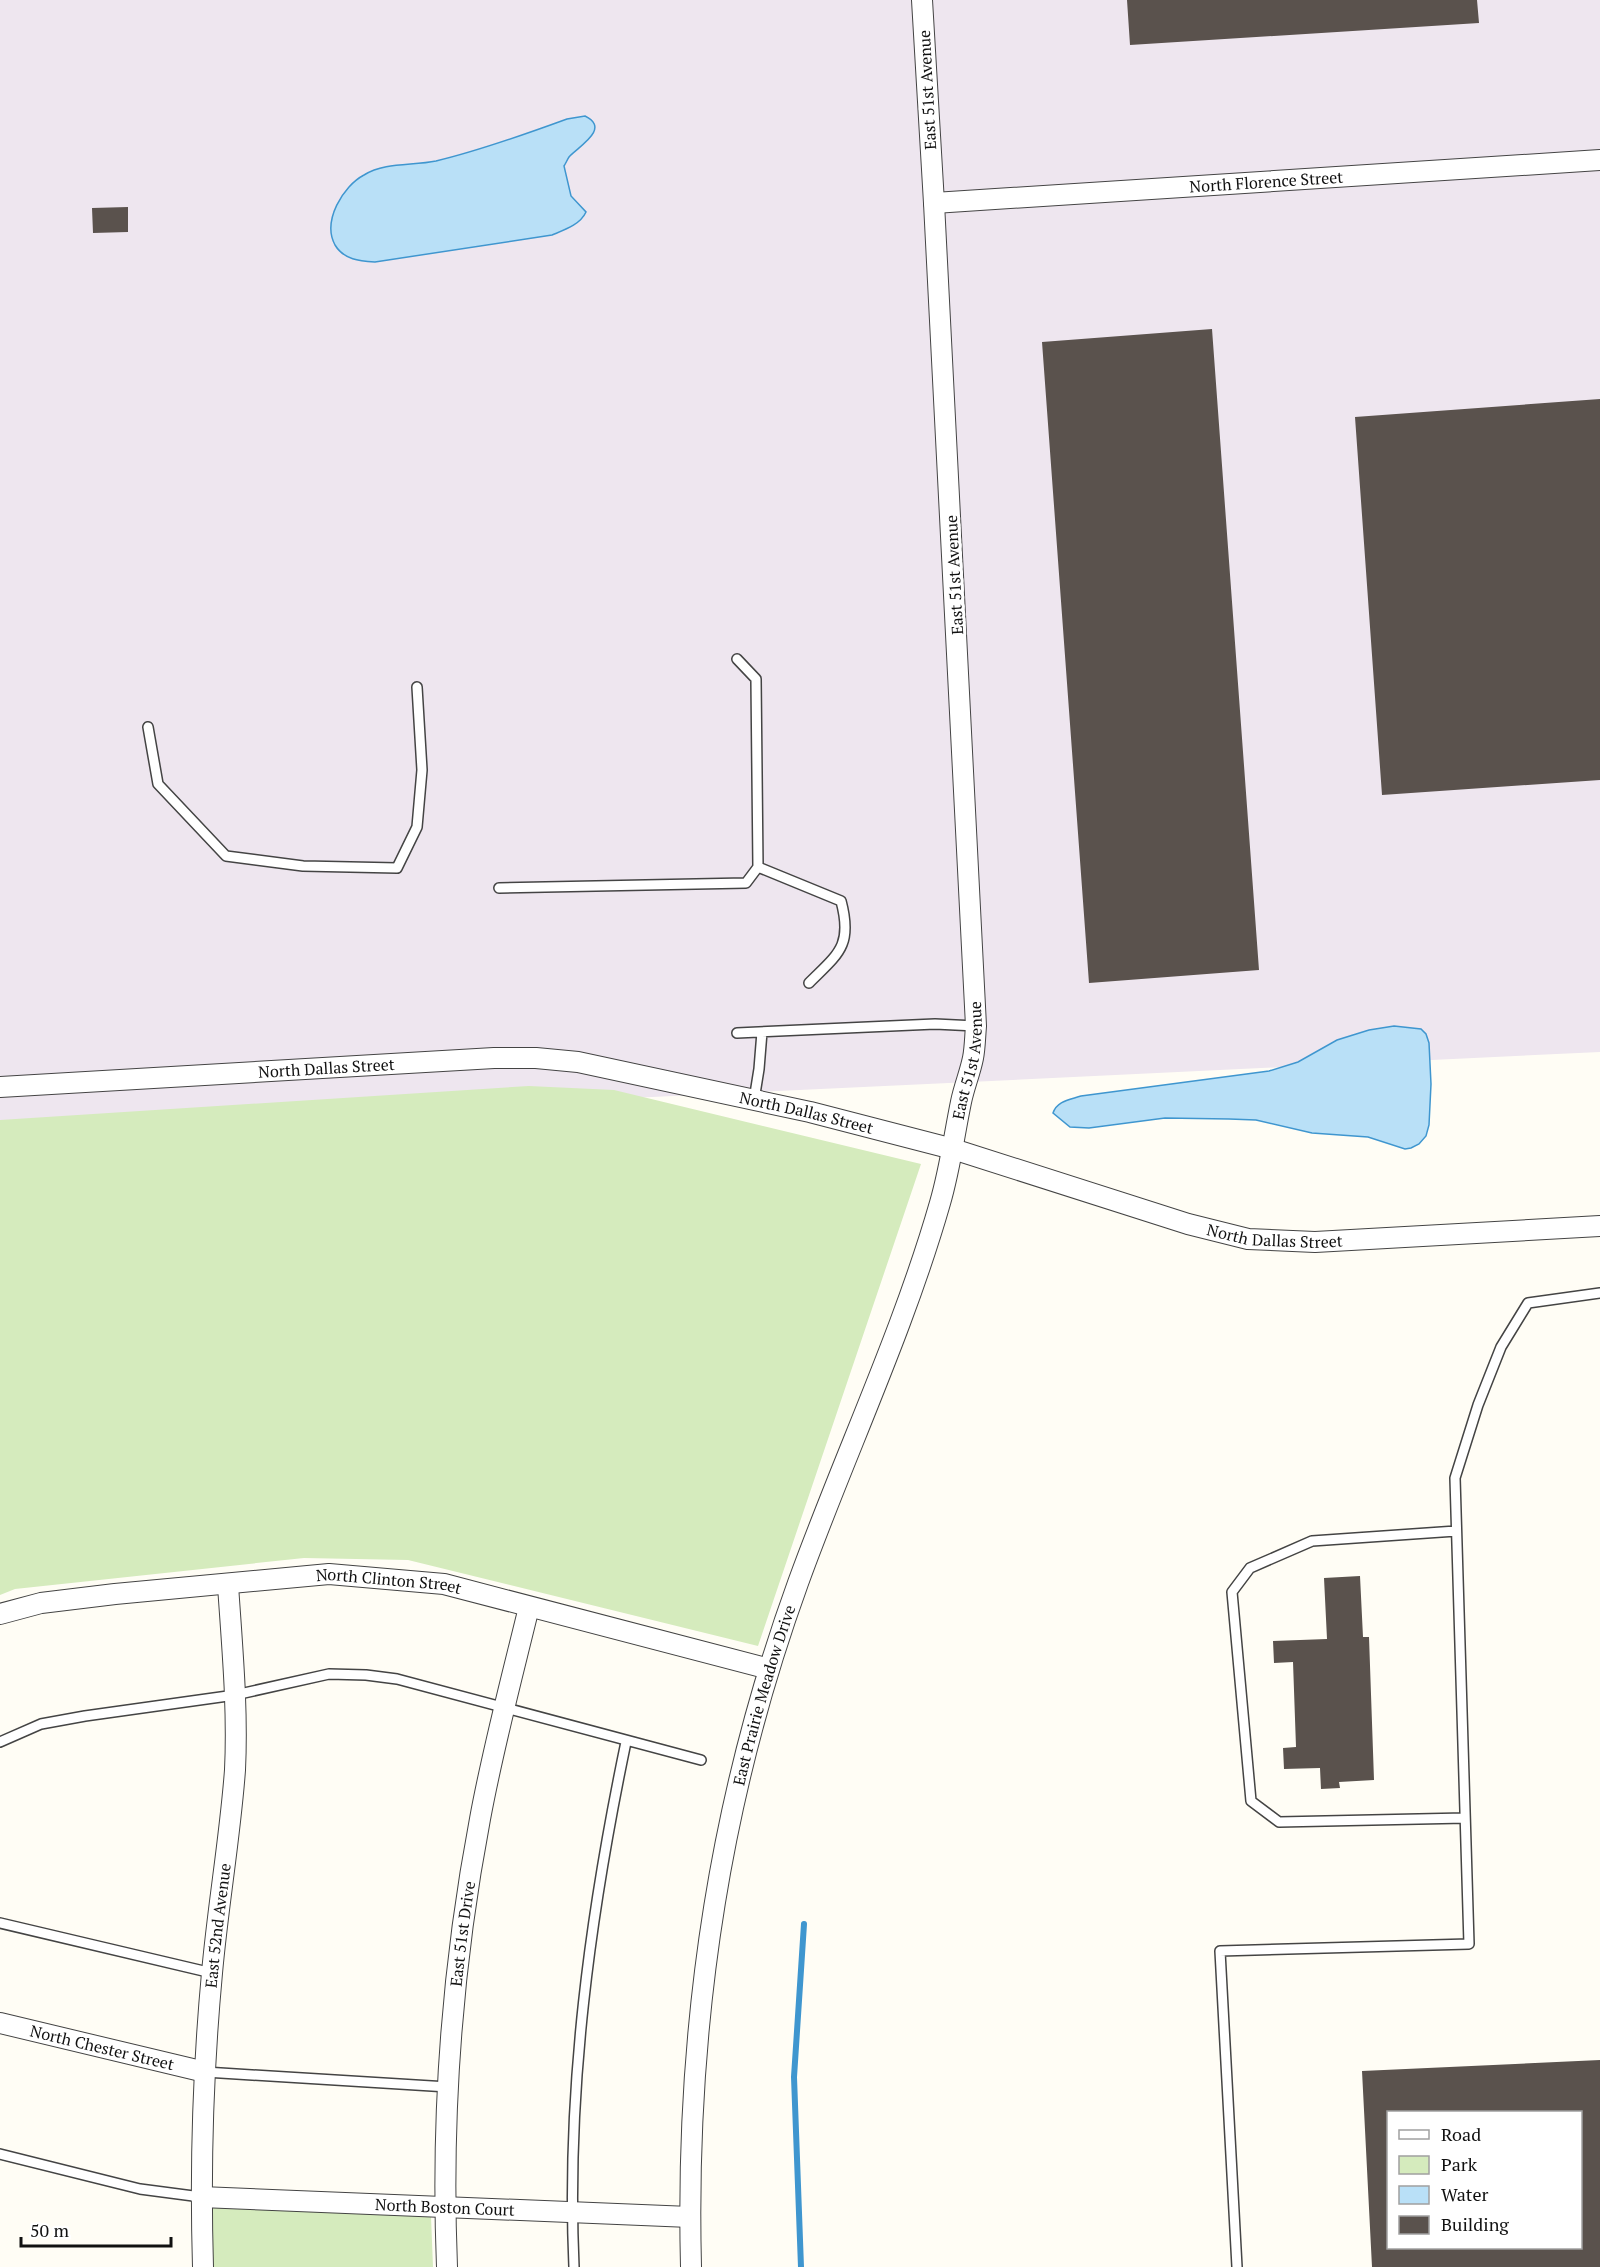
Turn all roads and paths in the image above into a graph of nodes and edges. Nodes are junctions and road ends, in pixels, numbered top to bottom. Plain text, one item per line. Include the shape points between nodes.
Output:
1 (922, 0) edge
2 (1600, 160) edge
3 (934, 203) junction
4 (736, 659) dead end
5 (417, 687) dead end
6 (148, 727) dead end
7 (758, 867) junction
8 (499, 888) dead end
9 (808, 983) dead end
10 (976, 1026) junction
11 (762, 1032) junction
12 (737, 1033) dead end
13 (0, 1087) edge
14 (754, 1100) junction
15 (953, 1149) junction
16 (1600, 1226) edge
17 (1600, 1293) edge
18 (1456, 1531) junction
19 (228, 1584) junction
20 (529, 1606) junction
21 (0, 1614) edge
22 (769, 1669) junction
23 (235, 1695) junction
24 (504, 1709) junction
25 (0, 1742) edge
26 (627, 1742) junction
27 (701, 1760) dead end
28 (1465, 1818) junction
29 (0, 1923) edge
30 (212, 1973) junction
31 (0, 2023) edge
32 (205, 2072) junction
33 (448, 2087) junction
34 (0, 2154) edge
35 (201, 2197) junction
36 (445, 2206) junction
37 (573, 2211) junction
38 (690, 2217) junction
39 (203, 2267) edge
40 (447, 2267) edge
41 (574, 2267) edge
42 (691, 2267) edge
43 (1237, 2267) edge

1 - 3 street, East 51st Avenue
2 - 3 street, North Florence Street
3 - 10 street, East 51st Avenue
4 - 7 lane via 756,679
5 - 6 lane via 422,770 417,826 397,868 303,866 226,856 158,784
7 - 8 lane via 746,883
7 - 9 lane via 841,901 846,919 842,950
10 - 11 lane via 935,1024
10 - 15 street, East 51st Avenue
11 - 12 lane
11 - 14 lane
13 - 14 street, North Dallas Street via 516,1057 587,1063
14 - 15 street, North Dallas Street
15 - 16 street, North Dallas Street via 1188,1224 1248,1239 1316,1242
15 - 22 street, East Prairie Meadow Drive via 917,1273 808,1554
17 - 18 lane via 1528,1303 1501,1347 1455,1478
18 - 28 lane
18 - 28 lane via 1312,1541 1251,1568 1232,1592 1251,1801 1279,1822
19 - 20 street, North Clinton Street via 329,1574 444,1584
19 - 21 street, North Clinton Street via 41,1603
19 - 23 street, East 52nd Avenue
20 - 22 street, North Clinton Street
20 - 24 street, East 51st Drive
22 - 38 street, East Prairie Meadow Drive via 734,1802 708,1945 697,2043
23 - 24 lane via 329,1674 366,1675 397,1679
23 - 25 lane via 42,1724
23 - 30 street, East 52nd Avenue via 235,1770
24 - 26 lane
24 - 33 street, East 51st Drive via 465,1917
26 - 27 lane
26 - 37 lane via 602,1862 587,1966 577,2075
28 - 43 lane via 1469,1944 1220,1951
29 - 30 lane
30 - 32 street, East 52nd Avenue
31 - 32 street, North Chester Street
32 - 33 lane
32 - 35 street, East 52nd Avenue
33 - 36 street, East 51st Drive
34 - 35 lane via 140,2189
35 - 36 street, North Boston Court
35 - 39 street, East 52nd Avenue
36 - 37 street, North Boston Court
36 - 40 street, East 51st Drive
37 - 38 street, North Boston Court
37 - 41 lane
38 - 42 street, East Prairie Meadow Drive

